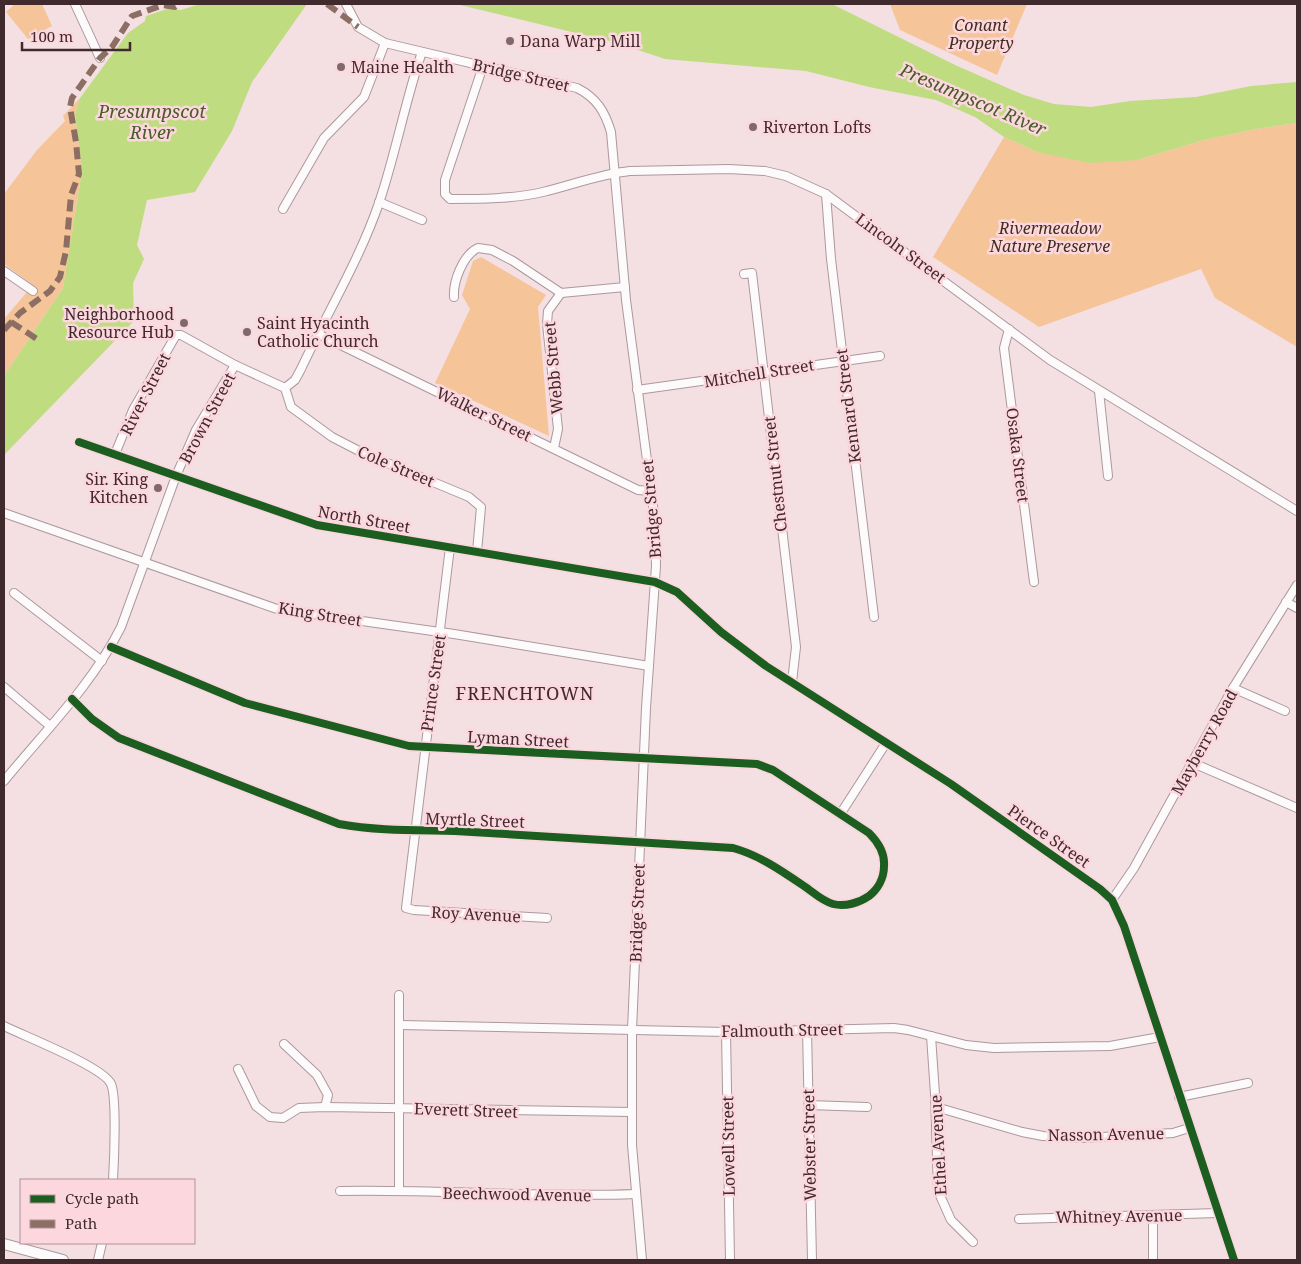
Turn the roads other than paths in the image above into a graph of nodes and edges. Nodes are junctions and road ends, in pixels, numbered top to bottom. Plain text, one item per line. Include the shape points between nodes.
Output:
1 (75, 4) edge
2 (346, 4) edge
3 (386, 43) junction
4 (422, 52) junction
5 (100, 58) dead end
6 (483, 66) junction
7 (615, 173) junction
8 (826, 194) junction
9 (379, 202) junction
10 (283, 209) dead end
11 (422, 220) dead end
12 (4, 271) edge
13 (744, 274) dead end
14 (625, 287) junction
15 (33, 291) dead end
16 (561, 293) junction
17 (454, 297) dead end
18 (1009, 329) junction
19 (318, 334) junction
20 (880, 356) dead end
21 (843, 361) junction
22 (235, 365) junction
23 (763, 371) junction
24 (285, 388) junction
25 (637, 390) junction
26 (1100, 391) junction
27 (79, 442) dead end
28 (554, 448) junction
29 (115, 454) junction
30 (176, 476) junction
31 (1108, 476) dead end
32 (651, 491) junction
33 (1297, 511) edge
34 (4, 513) edge
35 (450, 547) junction
36 (477, 552) junction
37 (144, 563) junction
38 (655, 582) junction
39 (1034, 582) dead end
40 (1297, 585) edge
41 (14, 593) dead end
42 (1286, 602) junction
43 (1297, 608) edge
44 (874, 618) dead end
45 (440, 632) junction
46 (111, 646) junction
47 (102, 661) junction
48 (649, 666) junction
49 (792, 682) junction
50 (4, 687) edge
51 (1234, 688) junction
52 (72, 699) junction
53 (1285, 711) dead end
54 (50, 726) junction
55 (886, 743) junction
56 (424, 748) junction
57 (645, 760) junction
58 (1193, 763) junction
59 (4, 781) edge
60 (1297, 808) edge
61 (841, 813) junction
62 (414, 831) junction
63 (640, 841) junction
64 (882, 878) joint
65 (1112, 900) junction
66 (406, 908) joint
67 (547, 918) dead end
68 (399, 995) dead end
69 (401, 1025) junction
70 (4, 1026) edge
71 (632, 1030) junction
72 (807, 1030) junction
73 (726, 1032) junction
74 (931, 1036) junction
75 (1160, 1037) junction
76 (284, 1044) dead end
77 (238, 1069) dead end
78 (1248, 1082) dead end
79 (1179, 1097) junction
80 (810, 1105) junction
81 (936, 1106) junction
82 (325, 1107) junction
83 (867, 1107) dead end
84 (400, 1108) junction
85 (632, 1112) junction
86 (1189, 1128) junction
87 (113, 1179) edge
88 (399, 1190) junction
89 (340, 1191) dead end
90 (635, 1194) junction
91 (1218, 1213) junction
92 (1153, 1216) junction
93 (1019, 1219) dead end
94 (973, 1242) dead end
95 (4, 1244) edge
96 (102, 1244) edge
97 (63, 1260) edge
98 (98, 1260) edge
99 (642, 1260) edge
100 (730, 1260) edge
101 (812, 1260) edge
102 (1153, 1260) edge
103 (1234, 1260) edge

1 - 5 street
2 - 3 street, Bridge Street via 358,28
3 - 4 street, Bridge Street
3 - 10 street via 364,97 324,138
4 - 6 street, Bridge Street
4 - 9 street
6 - 7 street, Bridge Street via 563,83 591,96 609,125
6 - 7 street, Lincoln Street via 445,180 445,194 450,199 537,193
7 - 8 street, Lincoln Street via 765,171 786,176
7 - 14 street, Bridge Street
8 - 18 street, Lincoln Street
8 - 21 street, Kennard Street
9 - 11 street
9 - 19 street via 354,265
12 - 15 street
13 - 23 street, Chestnut Street via 752,273
14 - 16 street
14 - 25 street, Bridge Street
16 - 17 street via 513,260 492,250 478,248 464,261
16 - 28 street, Webb Street via 548,310 547,324 558,429
18 - 26 street, Lincoln Street via 1050,360
18 - 39 street, Osaka Street via 1004,348
19 - 24 street via 296,380
19 - 28 street, Walker Street
20 - 21 street, Mitchell Street
21 - 23 street, Mitchell Street
21 - 44 street, Kennard Street
22 - 24 street, Brown Street
22 - 29 street, River Street via 176,335 133,410
22 - 30 street, Brown Street via 199,424
23 - 25 street, Mitchell Street
23 - 49 street, Chestnut Street via 796,647
24 - 36 street, Cole Street via 291,407 339,441 476,502 481,507
25 - 32 street, Bridge Street
26 - 31 street
26 - 33 street, Lincoln Street
27 - 29 street, North Street
28 - 32 street, Walker Street via 638,490
29 - 30 street, North Street
30 - 35 street, North Street via 317,525
30 - 37 street, Brown Street
32 - 38 street, Bridge Street via 655,520
34 - 37 street, King Street
35 - 36 street, North Street
35 - 45 street, Prince Street
36 - 38 street, North Street
37 - 45 street, King Street via 277,609
37 - 46 street, Brown Street
38 - 48 street, Bridge Street
38 - 49 street, Pierce Street via 677,592 739,646
40 - 42 street, Mayberry Road
41 - 47 street
42 - 43 street
42 - 51 street, Mayberry Road
45 - 48 street, King Street
45 - 56 street, Prince Street
46 - 47 street, Brown Street
46 - 56 street, Lyman Street via 267,710
47 - 52 street, Brown Street
48 - 57 street, Bridge Street
49 - 55 street, Pierce Street
50 - 54 street
51 - 53 street
51 - 58 street, Mayberry Road
52 - 54 street, Brown Street
52 - 62 street, Myrtle Street via 105,729 140,748 340,824
54 - 59 street, Brown Street
55 - 61 street
55 - 65 street, Pierce Street via 978,803
56 - 57 street, Lyman Street
56 - 62 street, Prince Street
57 - 61 street, Lyman Street via 757,764 773,770
57 - 63 street, Bridge Street
58 - 60 street
58 - 65 street, Mayberry Road via 1134,868
61 - 64 street, Lyman Street via 875,839 884,863
62 - 63 street, Myrtle Street
62 - 66 street, Prince Street
63 - 64 street, Myrtle Street via 741,850 824,900 839,905 864,899
63 - 71 street, Bridge Street
65 - 75 street, Pierce Street via 1124,926
66 - 67 street, Roy Avenue
68 - 69 street
69 - 71 street, Falmouth Street
69 - 84 street
70 - 87 street via 91,1067 111,1083 114,1101
71 - 73 street, Falmouth Street
71 - 85 street, Bridge Street
72 - 73 street, Falmouth Street
72 - 74 street, Falmouth Street via 894,1028
72 - 80 street, Webster Street
73 - 100 street, Lowell Street
74 - 75 street, Falmouth Street via 966,1045 1015,1048 1110,1046
74 - 81 street, Ethel Avenue
75 - 79 street, Pierce Street
76 - 82 street via 317,1075 328,1095
77 - 82 street, Everett Street via 256,1106 270,1117 284,1118 299,1108
78 - 79 street
79 - 86 street, Pierce Street
80 - 83 street
80 - 101 street, Webster Street
81 - 86 street, Nasson Avenue via 1022,1132 1057,1137 1173,1133
81 - 94 street, Ethel Avenue via 940,1198 950,1220
82 - 84 street, Everett Street
84 - 85 street, Everett Street
84 - 88 street
85 - 90 street, Bridge Street
86 - 91 street, Pierce Street
88 - 89 street, Beechwood Avenue
88 - 90 street, Beechwood Avenue
90 - 99 street, Bridge Street
91 - 92 street, Whitney Avenue
91 - 103 street, Pierce Street
92 - 93 street, Whitney Avenue
92 - 102 street
95 - 97 main road
96 - 98 street

